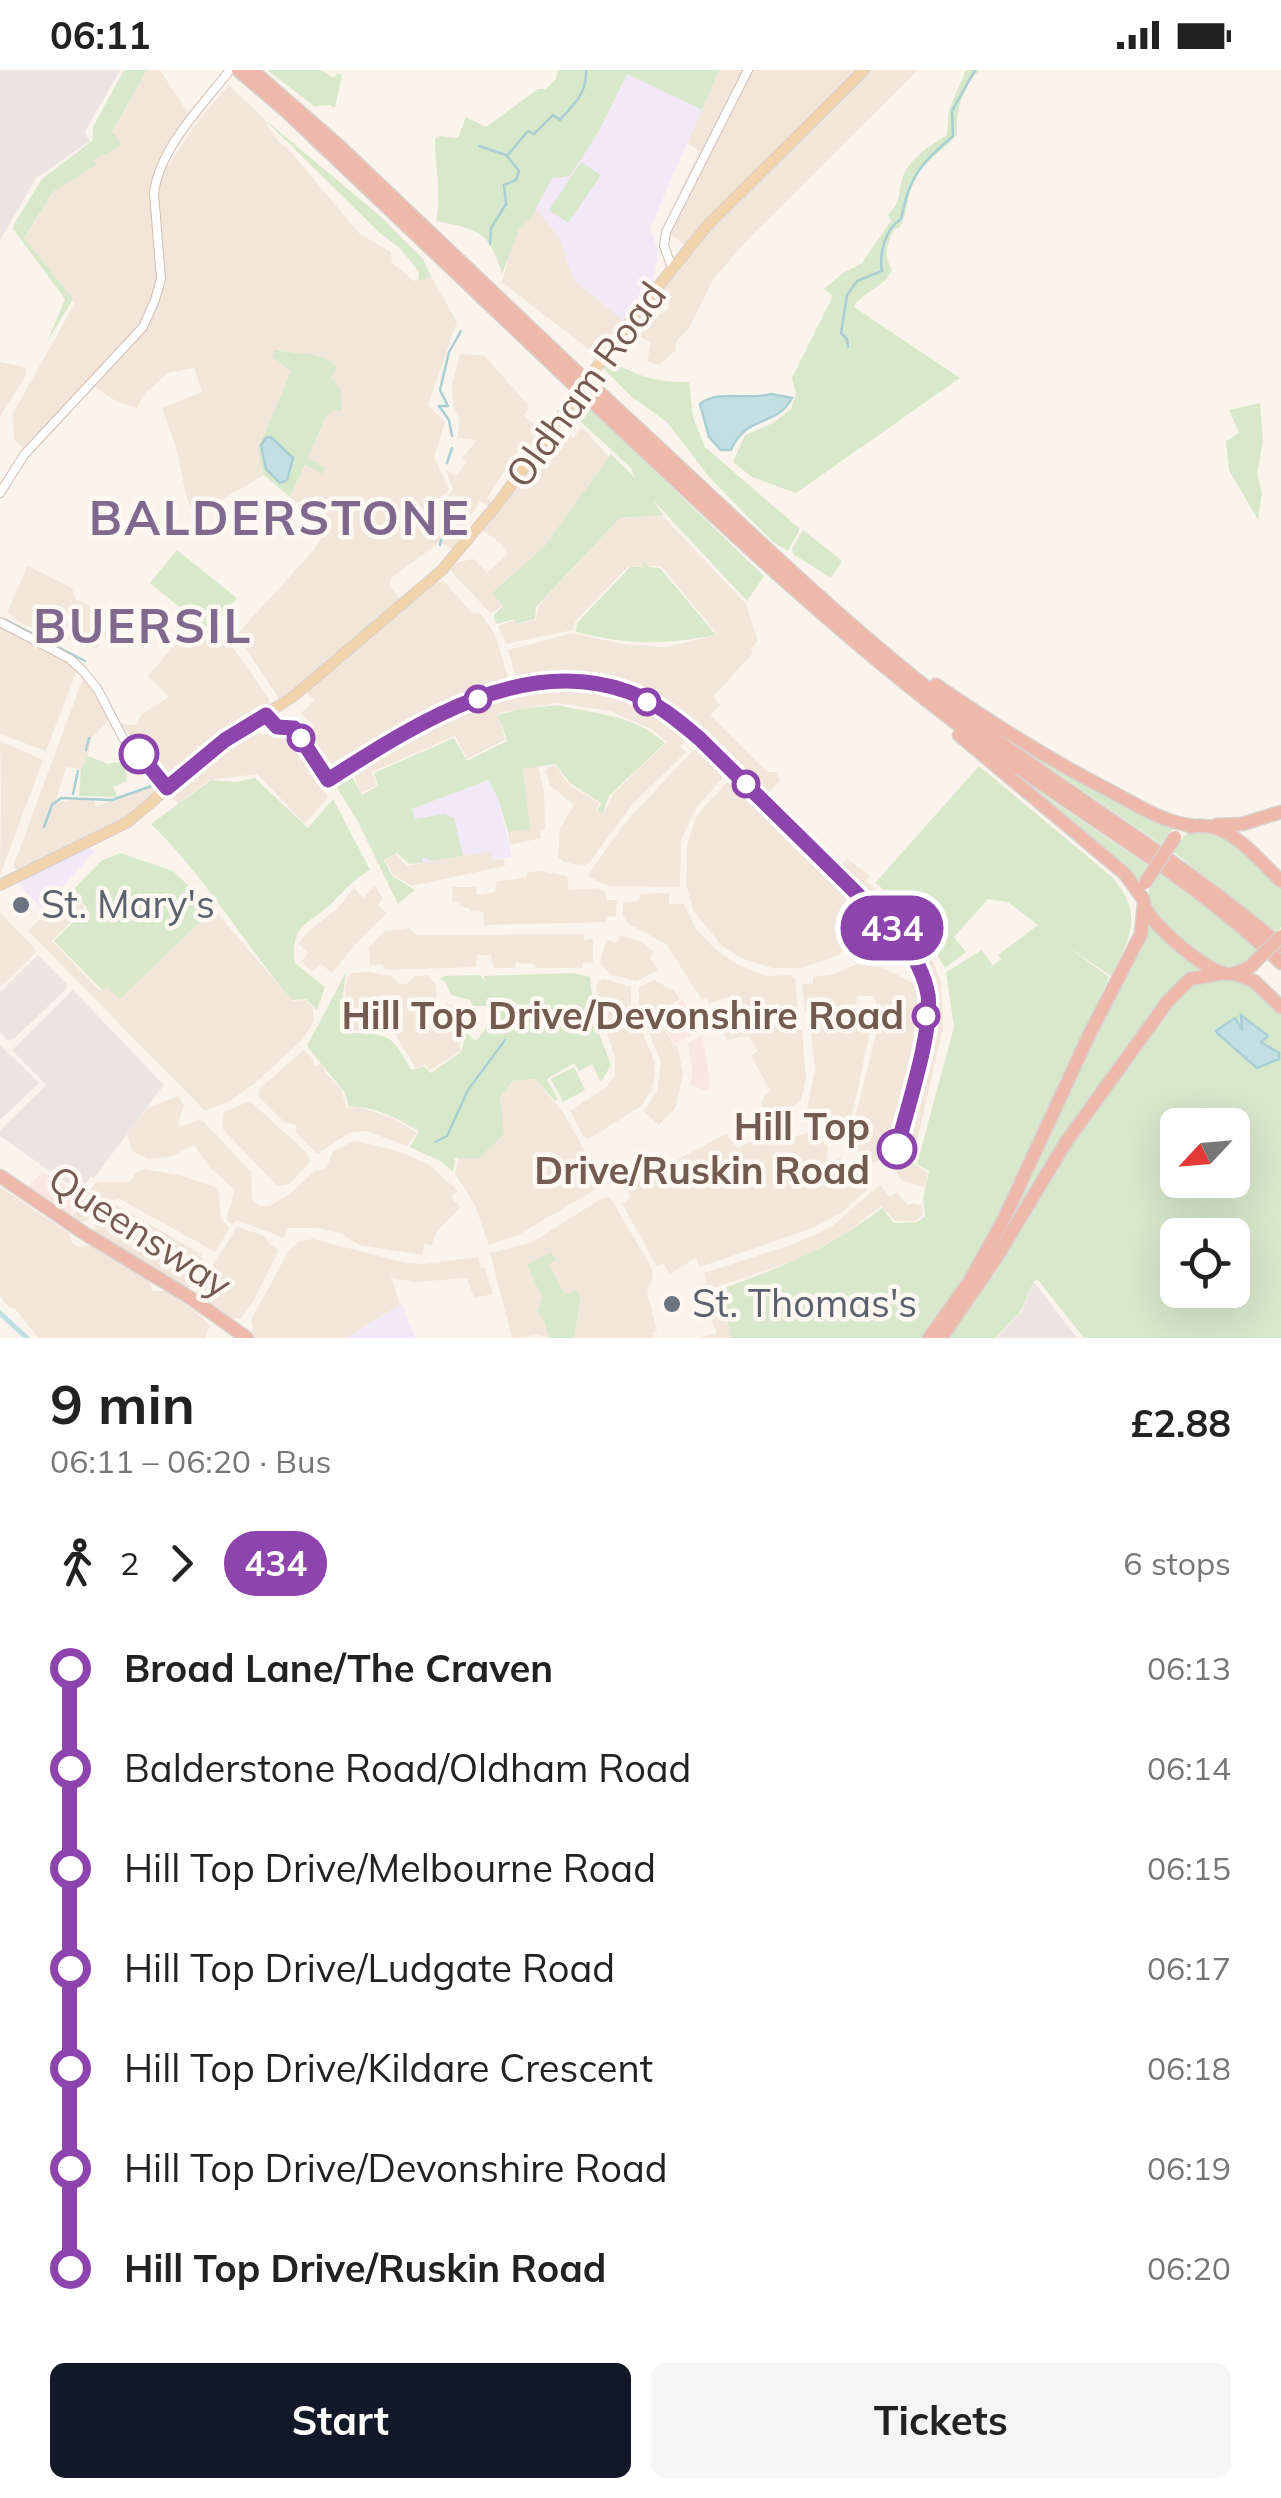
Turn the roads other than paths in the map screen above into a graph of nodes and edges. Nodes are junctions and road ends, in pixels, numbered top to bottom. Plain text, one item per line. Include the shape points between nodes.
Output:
1 (252, 70) edge
2 (748, 70) edge
3 (864, 70) edge
4 (231, 73) edge
5 (672, 268) junction
6 (582, 384) junction
7 (0, 493) edge
8 (0, 622) edge
9 (834, 625) junction
10 (856, 629) junction
11 (167, 788) junction
12 (1281, 812) edge
13 (1202, 826) junction
14 (1281, 881) edge
15 (0, 885) edge
16 (1143, 901) junction
17 (1281, 936) edge
18 (1281, 946) edge
19 (1281, 963) edge
20 (1228, 974) junction
21 (1281, 1007) edge
22 (0, 1180) edge
23 (236, 1338) edge
24 (247, 1338) edge
25 (929, 1338) edge
26 (941, 1338) edge

1 - 6 highway via 338,144
2 - 5 main road via 666,232
3 - 5 main road, Oldham Road
4 - 6 highway via 286,111
4 - 7 main road via 177,140 155,185 160,278 143,326 24,456
5 - 11 main road, Oldham Road via 449,563 294,696
6 - 9 highway
6 - 10 highway
8 - 11 main road via 82,671 124,738
9 - 16 highway via 1125,874
9 - 19 highway via 1020,771 1218,906
10 - 13 highway via 1013,738 1165,820
10 - 18 highway via 988,735 1199,879
11 - 15 main road, Oldham Road via 128,822
12 - 13 highway via 1242,824
13 - 14 highway via 1231,835
13 - 16 highway, bridge via 1175,837 1145,883
16 - 20 highway via 1154,921 1205,965
16 - 25 highway via 1141,934 1003,1221
17 - 20 highway, bridge via 1252,966
20 - 21 highway via 1254,981
20 - 26 highway via 1190,979 1168,1001 1066,1142
22 - 23 highway, Queensway
22 - 24 highway, Queensway

